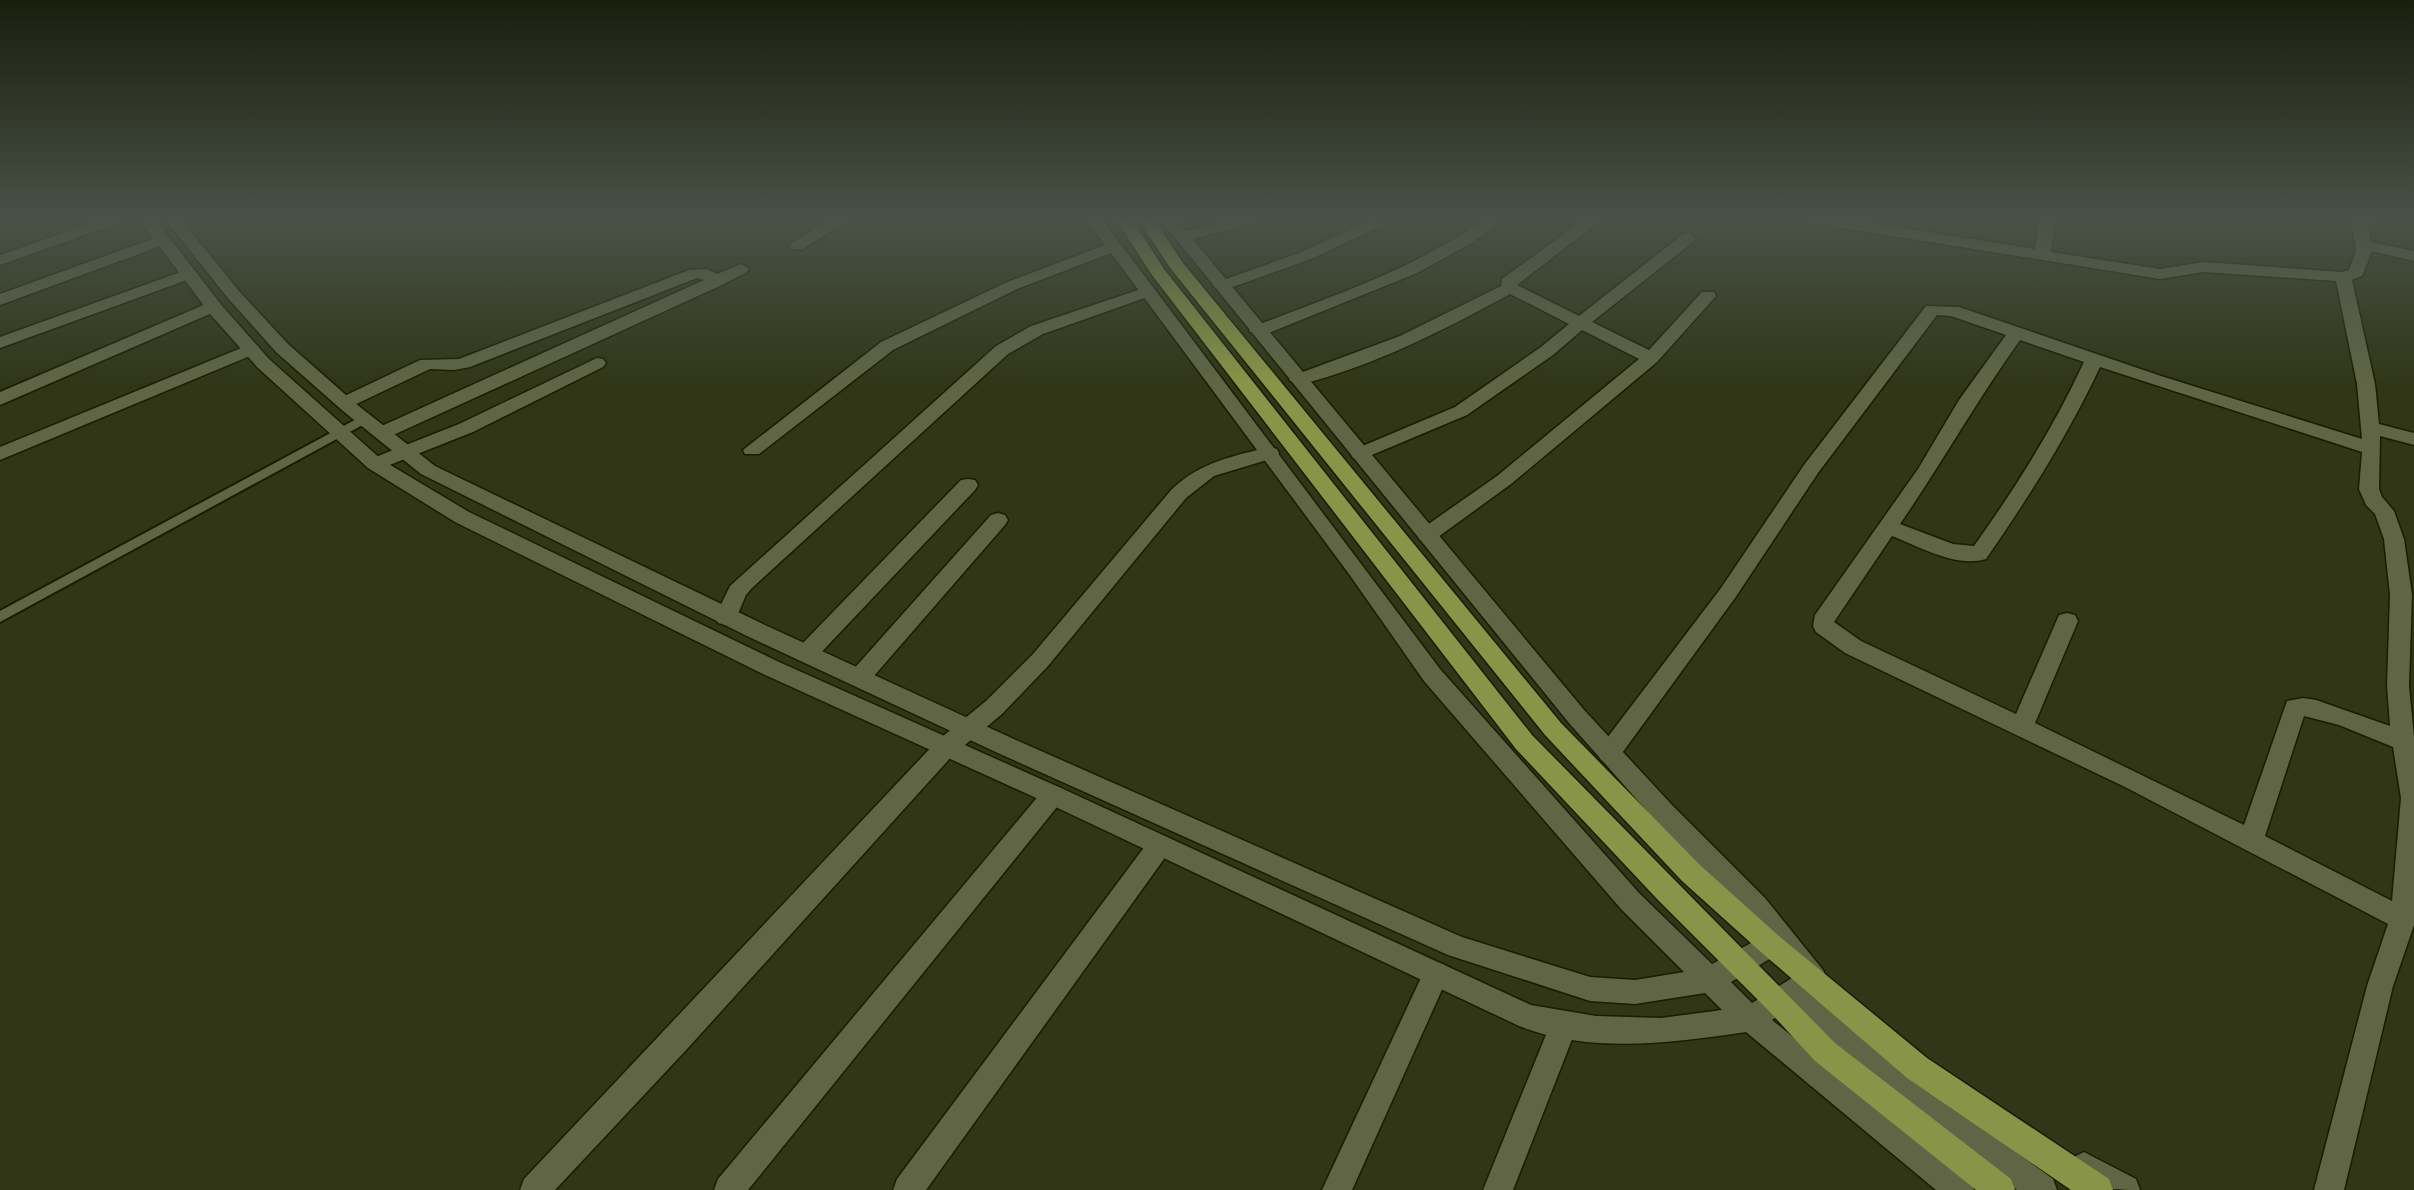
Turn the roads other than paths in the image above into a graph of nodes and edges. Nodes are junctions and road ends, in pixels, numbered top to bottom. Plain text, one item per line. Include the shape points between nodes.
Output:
1 (72, 274) edge
2 (189, 274) joint
3 (217, 274) edge
4 (694, 274) edge
5 (701, 274) edge
6 (734, 274) edge
7 (1044, 274) edge
8 (1133, 274) edge
9 (1159, 274) edge
10 (1184, 274) edge
11 (1211, 274) edge
12 (1256, 274) edge
13 (1401, 274) edge
14 (1520, 274) edge
15 (1643, 274) edge
16 (2295, 274) edge
17 (2354, 274) edge
18 (2343, 277) junction
19 (716, 282) junction
20 (1221, 286) junction
21 (1510, 288) junction
22 (1147, 292) junction
23 (1708, 296) dead end
24 (0, 300) edge
25 (213, 306) junction
26 (1580, 323) junction
27 (1258, 331) junction
28 (2016, 333) junction
29 (0, 344) edge
30 (251, 349) junction
31 (1651, 358) junction
32 (2094, 359) junction
33 (597, 363) dead end
34 (1298, 380) junction
35 (0, 399) edge
36 (344, 402) junction
37 (373, 426) junction
38 (340, 433) junction
39 (2371, 439) junction
40 (2414, 439) edge
41 (752, 450) dead end
42 (405, 452) junction
43 (1270, 453) junction
44 (0, 454) edge
45 (1360, 454) junction
46 (375, 464) junction
47 (968, 485) dead end
48 (998, 520) dead end
49 (1888, 527) junction
50 (1427, 536) junction
51 (0, 617) edge
52 (726, 617) junction
53 (2067, 621) dead end
54 (806, 654) junction
55 (859, 678) junction
56 (2407, 714) edge
57 (2022, 728) junction
58 (971, 730) junction
59 (2403, 741) junction
60 (945, 748) junction
61 (1609, 753) junction
62 (1052, 795) junction
63 (2251, 841) junction
64 (1160, 845) junction
65 (2403, 919) junction
66 (1771, 945) junction
67 (1493, 960) junction
68 (1738, 963) junction
69 (1436, 974) junction
70 (1709, 980) junction
71 (1797, 991) junction
72 (1483, 996) junction
73 (1750, 1019) junction
74 (1564, 1024) junction
75 (2012, 1135) junction
76 (535, 1190) edge
77 (729, 1190) edge
78 (908, 1190) edge
79 (1338, 1190) edge
80 (1498, 1190) edge
81 (1959, 1190) edge
82 (2000, 1190) edge
83 (2042, 1190) edge
84 (2098, 1190) edge
85 (2125, 1190) edge
86 (2329, 1190) edge

1 - 24 street
2 - 25 street
2 - 29 street
3 - 36 street via 282,348
4 - 36 street via 464,363 426,364
5 - 19 street
6 - 19 street
7 - 41 street via 887,346
8 - 22 street
9 - 68 main road via 1524,742
10 - 66 main road via 1553,729 1691,873
11 - 20 street
12 - 20 street
13 - 27 street
14 - 21 street via 1508,282
15 - 26 street
16 - 18 street
17 - 18 street
18 - 39 street
19 - 37 street
20 - 27 street
21 - 26 street
21 - 34 street via 1390,348
22 - 43 street
22 - 52 street via 1046,326 1002,349 745,583
23 - 31 street
25 - 30 street
25 - 35 street
26 - 31 street
26 - 45 street via 1461,411
27 - 34 street
28 - 32 street
28 - 49 street
28 - 61 street via 1953,311 1930,311
30 - 38 street
30 - 44 street
31 - 50 street via 1504,480
32 - 39 street
32 - 49 street via 2026,488 1979,554 1951,551
33 - 42 street via 466,428
34 - 45 street
36 - 37 street
37 - 38 lane
37 - 42 street
38 - 46 street
38 - 51 lane
39 - 40 street
39 - 56 street via 2369,489 2384,511 2394,539 2402,595 2398,686
42 - 46 street
42 - 52 street via 428,470
43 - 58 street via 1216,468 1189,484 1090,604
43 - 70 street via 1432,675 1630,901
45 - 50 street
46 - 60 street via 462,517 555,564
47 - 54 street
48 - 55 street
49 - 57 street via 1823,621 1824,626 1853,647
50 - 61 street
52 - 54 street
53 - 57 street
54 - 55 street
55 - 58 street
56 - 59 street
57 - 63 street
58 - 60 street
58 - 67 street
59 - 63 street via 2302,705 2295,707
59 - 65 street via 2413,798
60 - 62 street
60 - 76 street
61 - 71 street via 1756,906
62 - 64 street
62 - 77 street
63 - 65 street
64 - 69 street
64 - 78 street
65 - 86 street via 2379,986
66 - 68 street
66 - 71 main road
67 - 70 street via 1590,989 1635,992
67 - 72 street
68 - 70 street
68 - 71 main road
69 - 72 street
69 - 79 street
70 - 73 street
71 - 73 street
71 - 75 main road
71 - 82 main road via 1825,1052
71 - 83 street via 1904,1088
72 - 74 street via 1529,1017
73 - 74 street via 1661,1031
73 - 81 street
74 - 80 street
75 - 84 main road
75 - 85 street

